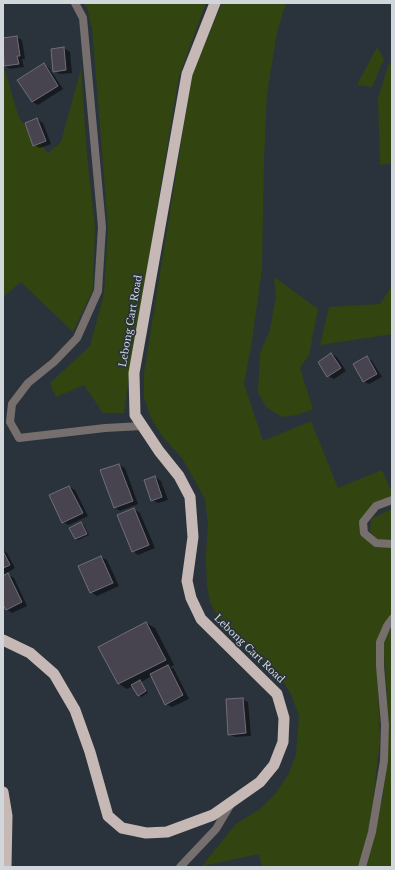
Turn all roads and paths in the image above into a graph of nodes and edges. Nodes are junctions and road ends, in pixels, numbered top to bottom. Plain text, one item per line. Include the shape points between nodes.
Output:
1 (75, 3) edge
2 (215, 3) edge
3 (142, 426) junction
4 (392, 500) edge
5 (392, 544) edge
6 (392, 619) edge
7 (3, 640) edge
8 (3, 792) edge
9 (232, 803) junction
10 (6, 867) edge
11 (180, 867) edge
12 (362, 867) edge

1 - 3 street via 84,18 102,228 98,291 77,338 54,362 28,383 12,404 10,422 19,438
2 - 3 highway, Lebong Cart Road via 187,74 135,366 135,415
3 - 9 highway, Lebong Cart Road via 179,476 190,497 193,537 187,581 190,598 201,619 277,694 284,718 283,742 274,765 260,782
4 - 5 street via 376,506 363,522 364,533 376,542
6 - 12 street via 380,642 385,725 384,761 372,832
7 - 9 highway, Lebong Cart Road via 30,653 54,674 75,710 108,816 122,828 146,833 167,832 213,816
8 - 10 highway via 7,816
9 - 11 street via 216,829

